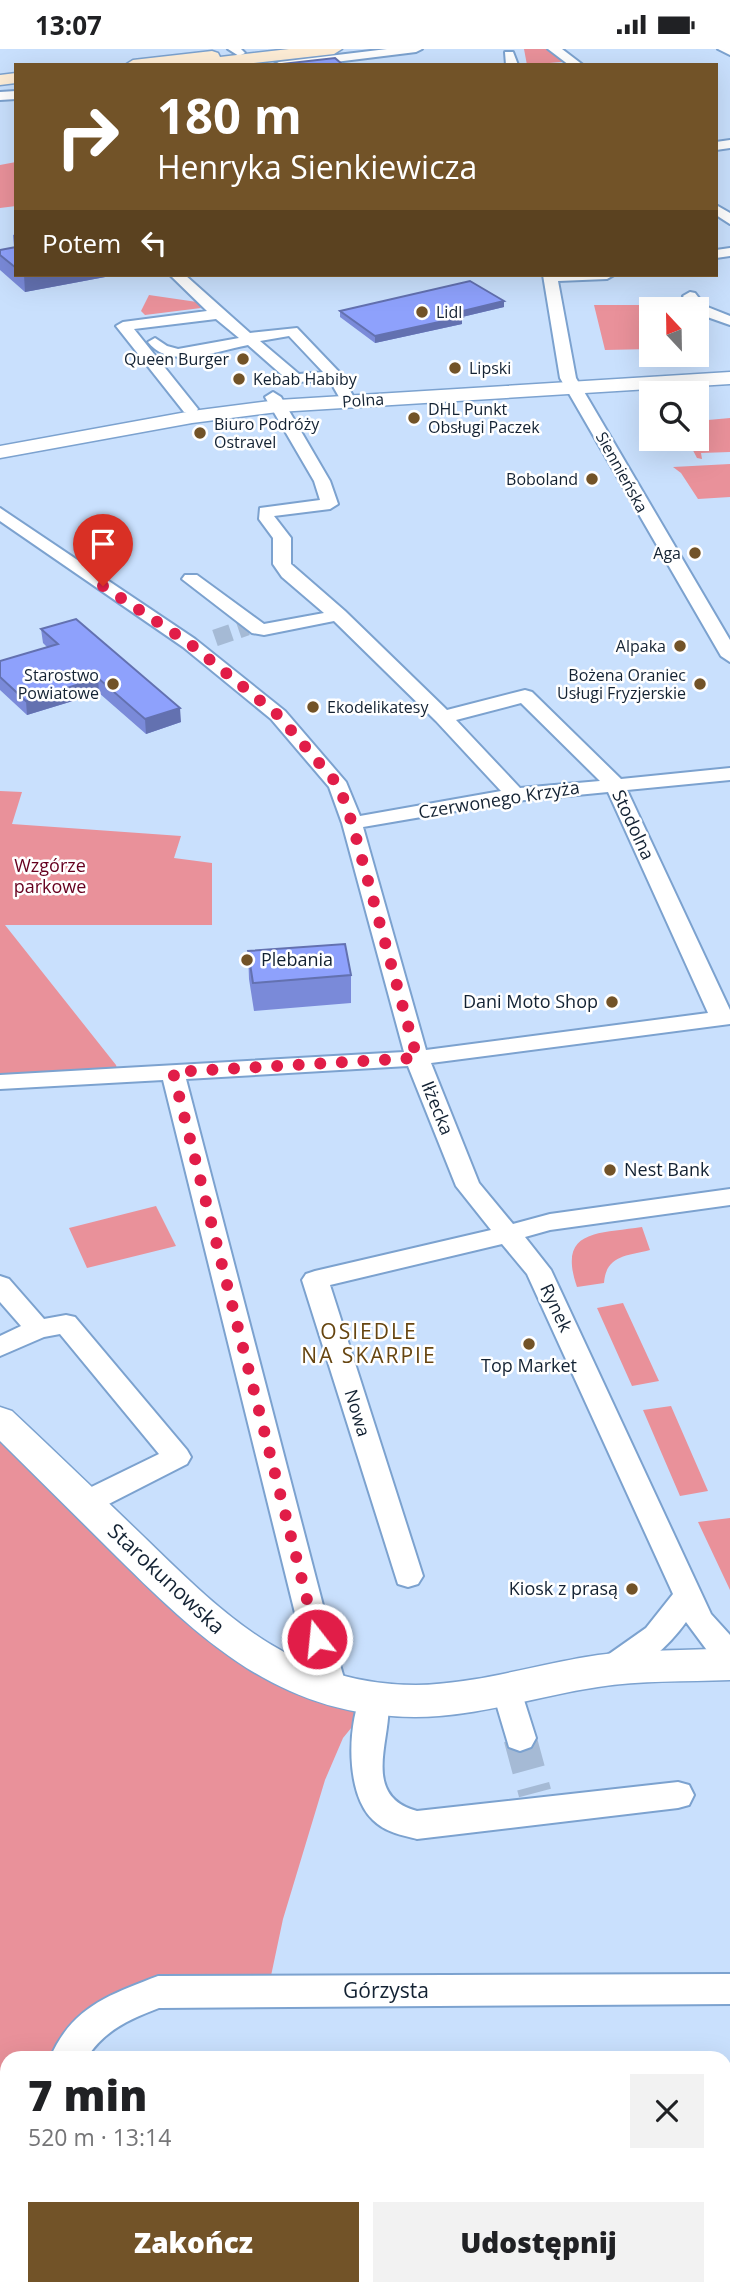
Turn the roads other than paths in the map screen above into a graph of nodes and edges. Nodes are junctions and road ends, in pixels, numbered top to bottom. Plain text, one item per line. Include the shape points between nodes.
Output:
1 (271, 49) edge
2 (334, 49) edge
3 (554, 49) edge
4 (724, 49) edge
5 (236, 51) edge
6 (730, 53) edge
7 (414, 55) edge
8 (148, 63) edge
9 (207, 63) edge
10 (296, 63) edge
11 (575, 63) edge
12 (179, 277) edge
13 (550, 277) edge
14 (690, 296) dead end
15 (218, 314) junction
16 (730, 321) edge
17 (252, 339) junction
18 (155, 342) dead end
19 (730, 370) edge
20 (730, 378) edge
21 (571, 383) junction
22 (342, 389) junction
23 (275, 401) junction
24 (190, 409) junction
25 (136, 423) junction
26 (0, 442) edge
27 (0, 452) edge
28 (0, 513) edge
29 (191, 579) dead end
30 (339, 615) junction
31 (215, 638) tunnel mouth
32 (189, 643) junction
33 (730, 656) edge
34 (443, 717) junction
35 (730, 774) edge
36 (614, 783) junction
37 (515, 795) junction
38 (352, 823) junction
39 (726, 1017) edge
40 (417, 1058) junction
41 (173, 1072) junction
42 (0, 1082) edge
43 (730, 1198) edge
44 (508, 1231) junction
45 (0, 1285) edge
46 (37, 1329) junction
47 (0, 1347) edge
48 (0, 1420) edge
49 (85, 1503) junction
50 (408, 1576) dead end
51 (688, 1594) junction
52 (730, 1651) edge
53 (730, 1664) edge
54 (612, 1669) junction
55 (507, 1690) junction
56 (333, 1692) junction
57 (374, 1700) junction
58 (520, 1738) tunnel mouth
59 (678, 1795) dead end
60 (730, 1989) edge
61 (71, 2051) edge

1 - 5 main road
2 - 9 main road
3 - 11 street
4 - 6 street
5 - 8 main road
7 - 10 street via 400,51
12 - 15 street
13 - 21 street, Siennieńska
14 - 16 street via 700,309
15 - 17 street
15 - 24 street via 123,326
17 - 18 street via 178,353 162,350
17 - 22 street via 295,379
17 - 22 street via 292,331
19 - 21 street, Polna
20 - 21 street, Polna
21 - 22 street, Polna
21 - 33 street, Siennieńska
22 - 23 street, Polna
23 - 24 street, Polna
23 - 25 street, Polna
23 - 30 street via 322,481 330,504 267,516 282,538 282,564 288,573
24 - 25 street, Polna
25 - 26 street, Polna
25 - 27 street, Polna
28 - 32 street, Iłżecka
29 - 30 street via 258,629 272,631
30 - 34 street
31 - 32 street
32 - 38 street, Iłżecka via 278,715 339,786
34 - 36 street, Stodolna via 525,696
34 - 37 street
35 - 36 street, Czerwonego Krzyża
36 - 37 street, Czerwonego Krzyża
36 - 39 street, Stodolna
37 - 38 street, Czerwonego Krzyża
38 - 40 street, Iłżecka
39 - 40 street
40 - 41 street
40 - 44 street, Iłżecka via 468,1186
41 - 42 street
41 - 56 street
43 - 44 street via 625,1210
44 - 50 street, Nowa via 315,1280
44 - 51 street, Rynek via 538,1269
45 - 46 street
46 - 47 street
46 - 49 street via 66,1324 177,1457
48 - 49 street, Starokunowska
49 - 56 street, Starokunowska via 226,1636 292,1678
51 - 52 street, Rynek via 701,1621
51 - 54 street via 670,1623 646,1648
53 - 54 street, Starokunowska
54 - 55 street, Starokunowska
55 - 57 street, Starokunowska via 407,1703
55 - 58 street
56 - 57 street, Starokunowska
57 - 59 street via 366,1744 371,1789 377,1806 400,1823 417,1825 537,1802
60 - 61 street, Górzysta via 158,1992 115,2009 83,2033

